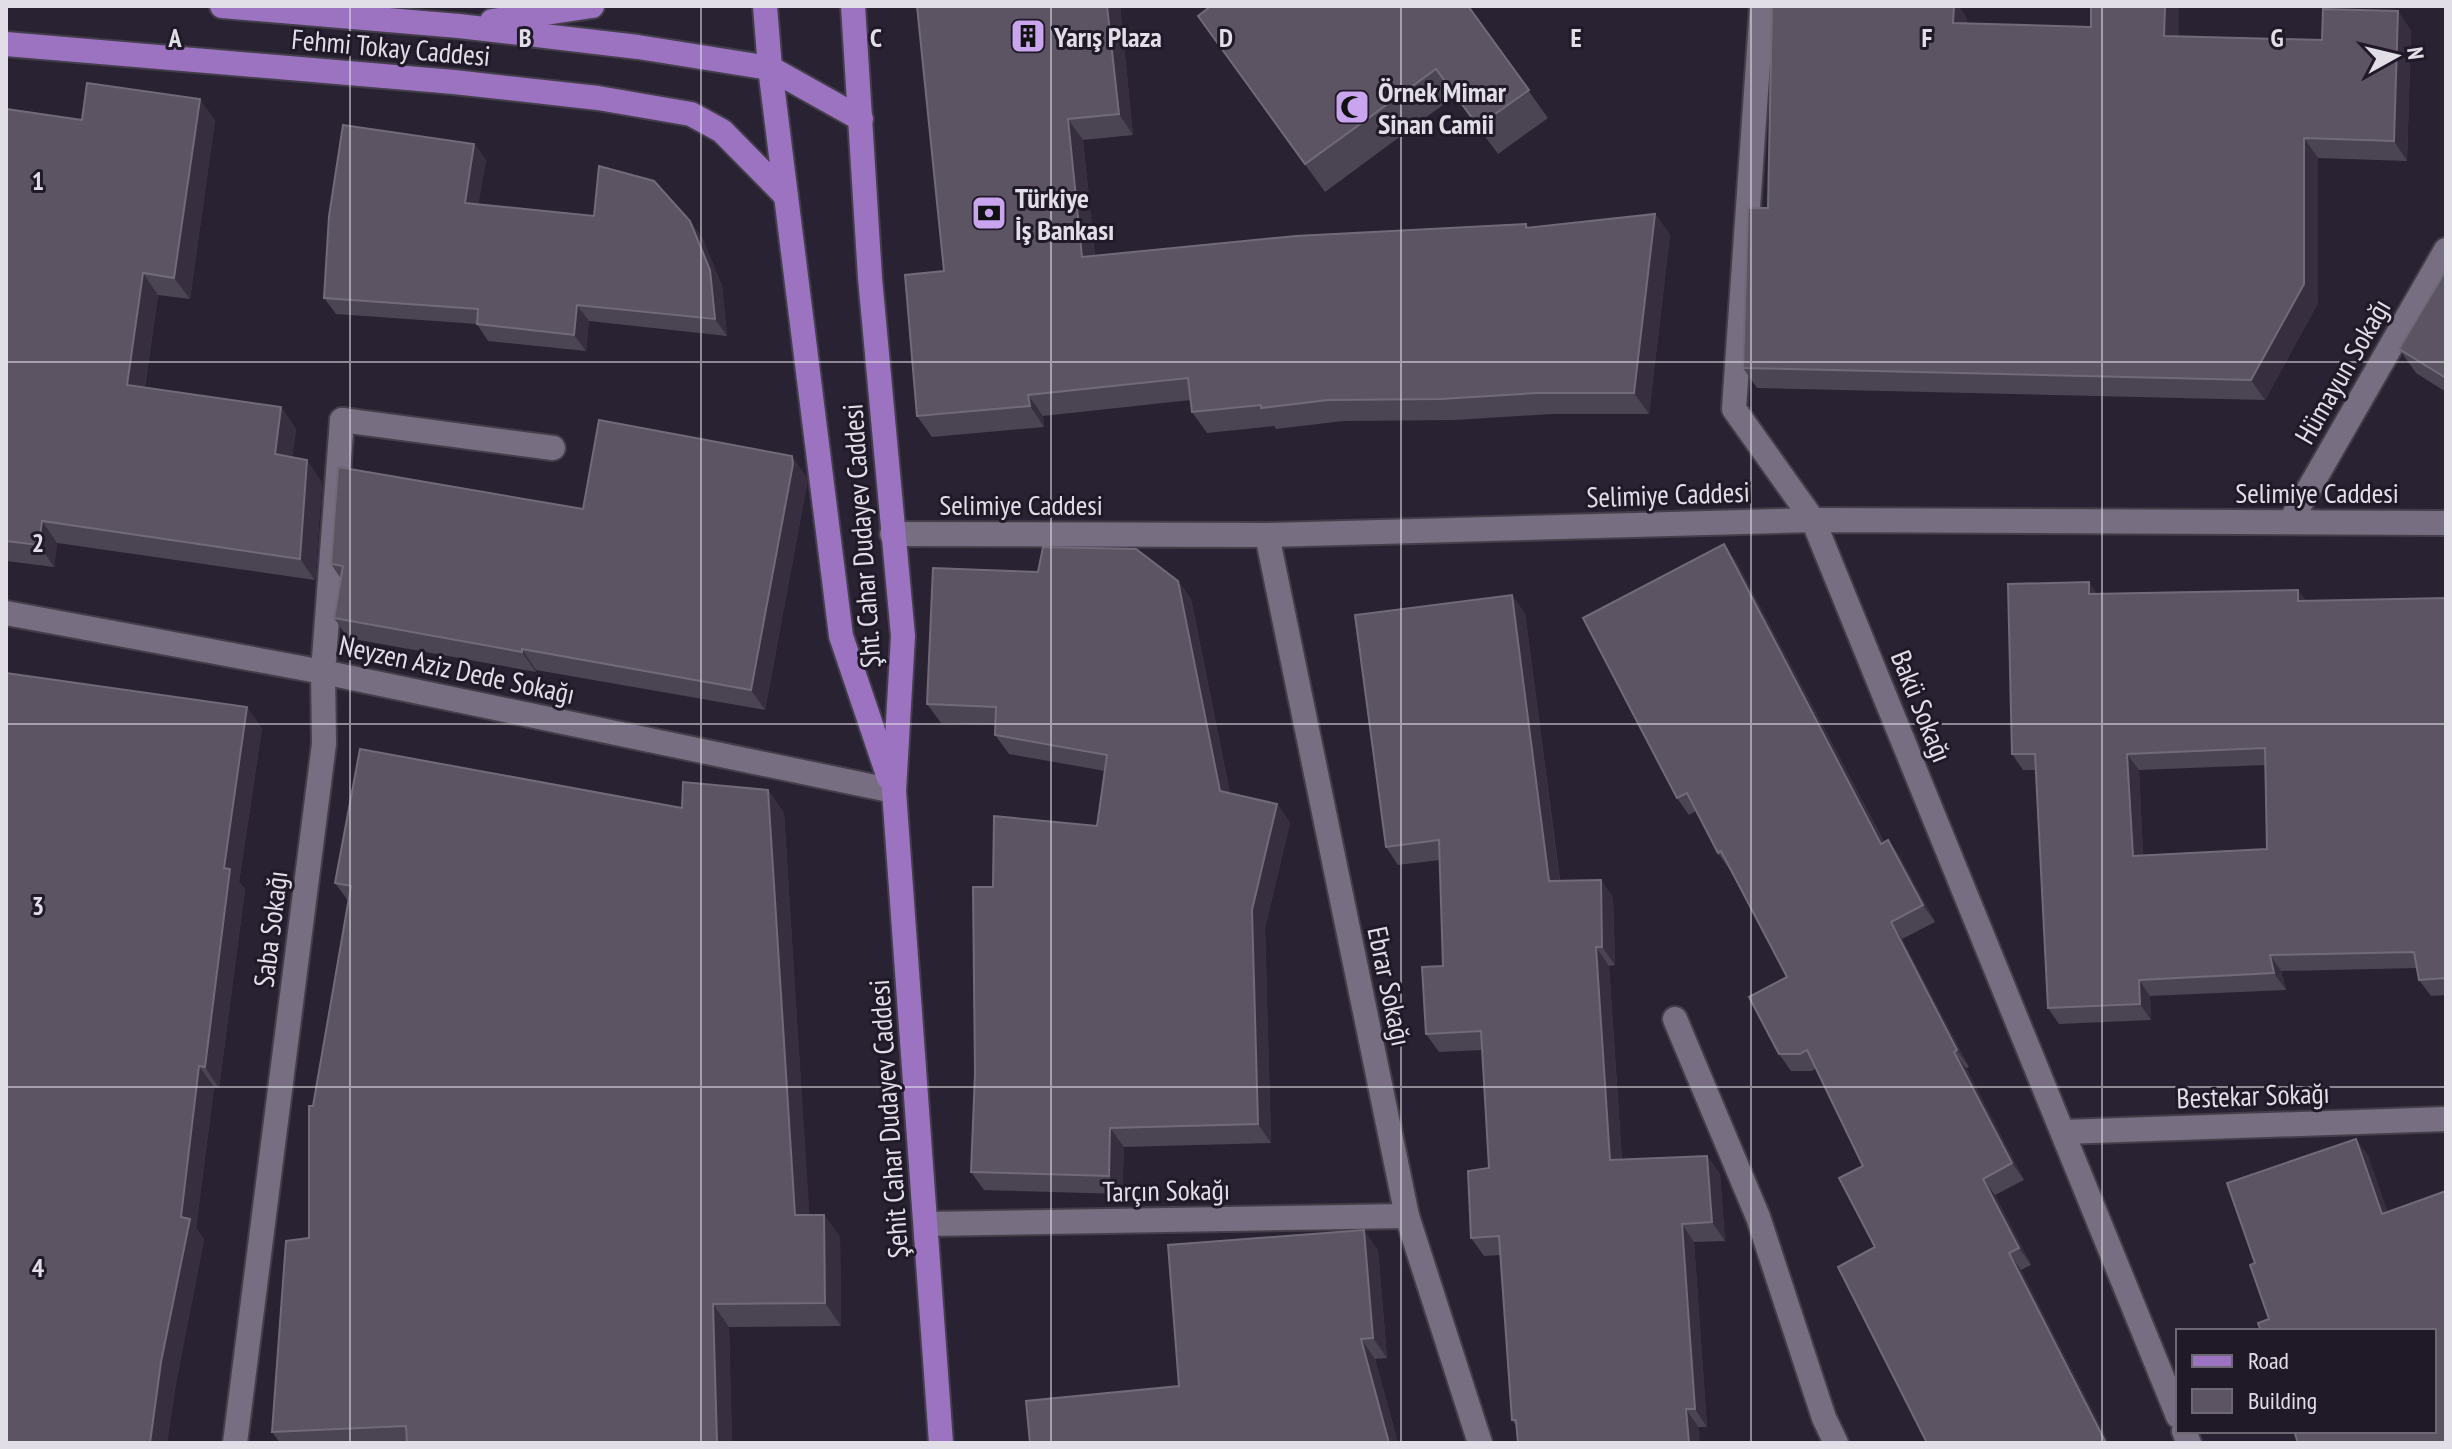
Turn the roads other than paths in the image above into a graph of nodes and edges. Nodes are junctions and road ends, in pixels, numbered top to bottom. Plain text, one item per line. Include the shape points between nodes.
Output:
1 (222, 6) edge
2 (592, 6) edge
3 (765, 6) edge
4 (853, 6) edge
5 (1762, 6) edge
6 (459, 26) junction
7 (6, 44) edge
8 (770, 68) junction
9 (861, 119) junction
10 (786, 196) junction
11 (2446, 250) edge
12 (553, 448) dead end
13 (1813, 520) junction
14 (2290, 522) junction
15 (2446, 523) edge
16 (892, 534) junction
17 (1267, 535) junction
18 (6, 613) edge
19 (323, 672) junction
20 (894, 791) junction
21 (1675, 1019) dead end
22 (2446, 1119) edge
23 (2063, 1132) junction
24 (1407, 1216) junction
25 (927, 1224) junction
26 (2176, 1411) edge
27 (235, 1443) edge
28 (941, 1443) edge
29 (1480, 1443) edge
30 (1836, 1443) edge

1 - 6 main road, Fehmi Tokay Caddesi
2 - 6 main road
3 - 8 main road, Şht. Cahar Dudayev Caddesi
4 - 9 main road, Şht. Cahar Dudayev Caddesi
5 - 13 street, Bakü Sokağı via 1734,409
6 - 8 main road
7 - 10 main road, Fehmi Tokay Caddesi via 454,82 691,114 722,131
8 - 9 main road
8 - 10 main road, Şht. Cahar Dudayev Caddesi
9 - 16 main road, Şht. Cahar Dudayev Caddesi
10 - 20 main road, Şht. Cahar Dudayev Caddesi via 841,636
11 - 14 street, Hümayun Sokağı
12 - 19 street, Saba Sokağı via 342,420
13 - 14 street, Selimiye Caddesi
13 - 17 street, Selimiye Caddesi
13 - 23 street, Bakü Sokağı
14 - 15 street, Selimiye Caddesi
16 - 17 street, Selimiye Caddesi
16 - 20 main road, Şht. Cahar Dudayev Caddesi via 903,636
17 - 24 street, Ebrar Sokağı
18 - 19 street, Neyzen Aziz Dede Sokağı
19 - 20 street, Neyzen Aziz Dede Sokağı
19 - 27 street, Saba Sokağı via 324,744
20 - 25 main road, Şehit Cahar Dudayev Caddesi
21 - 30 street via 1758,1217
22 - 23 street, Bestekar Sokağı
23 - 26 street, Bakü Sokağı
24 - 25 street, Tarçın Sokağı
24 - 29 street, Ebrar Sokağı
25 - 28 main road, Şehit Cahar Dudayev Caddesi

